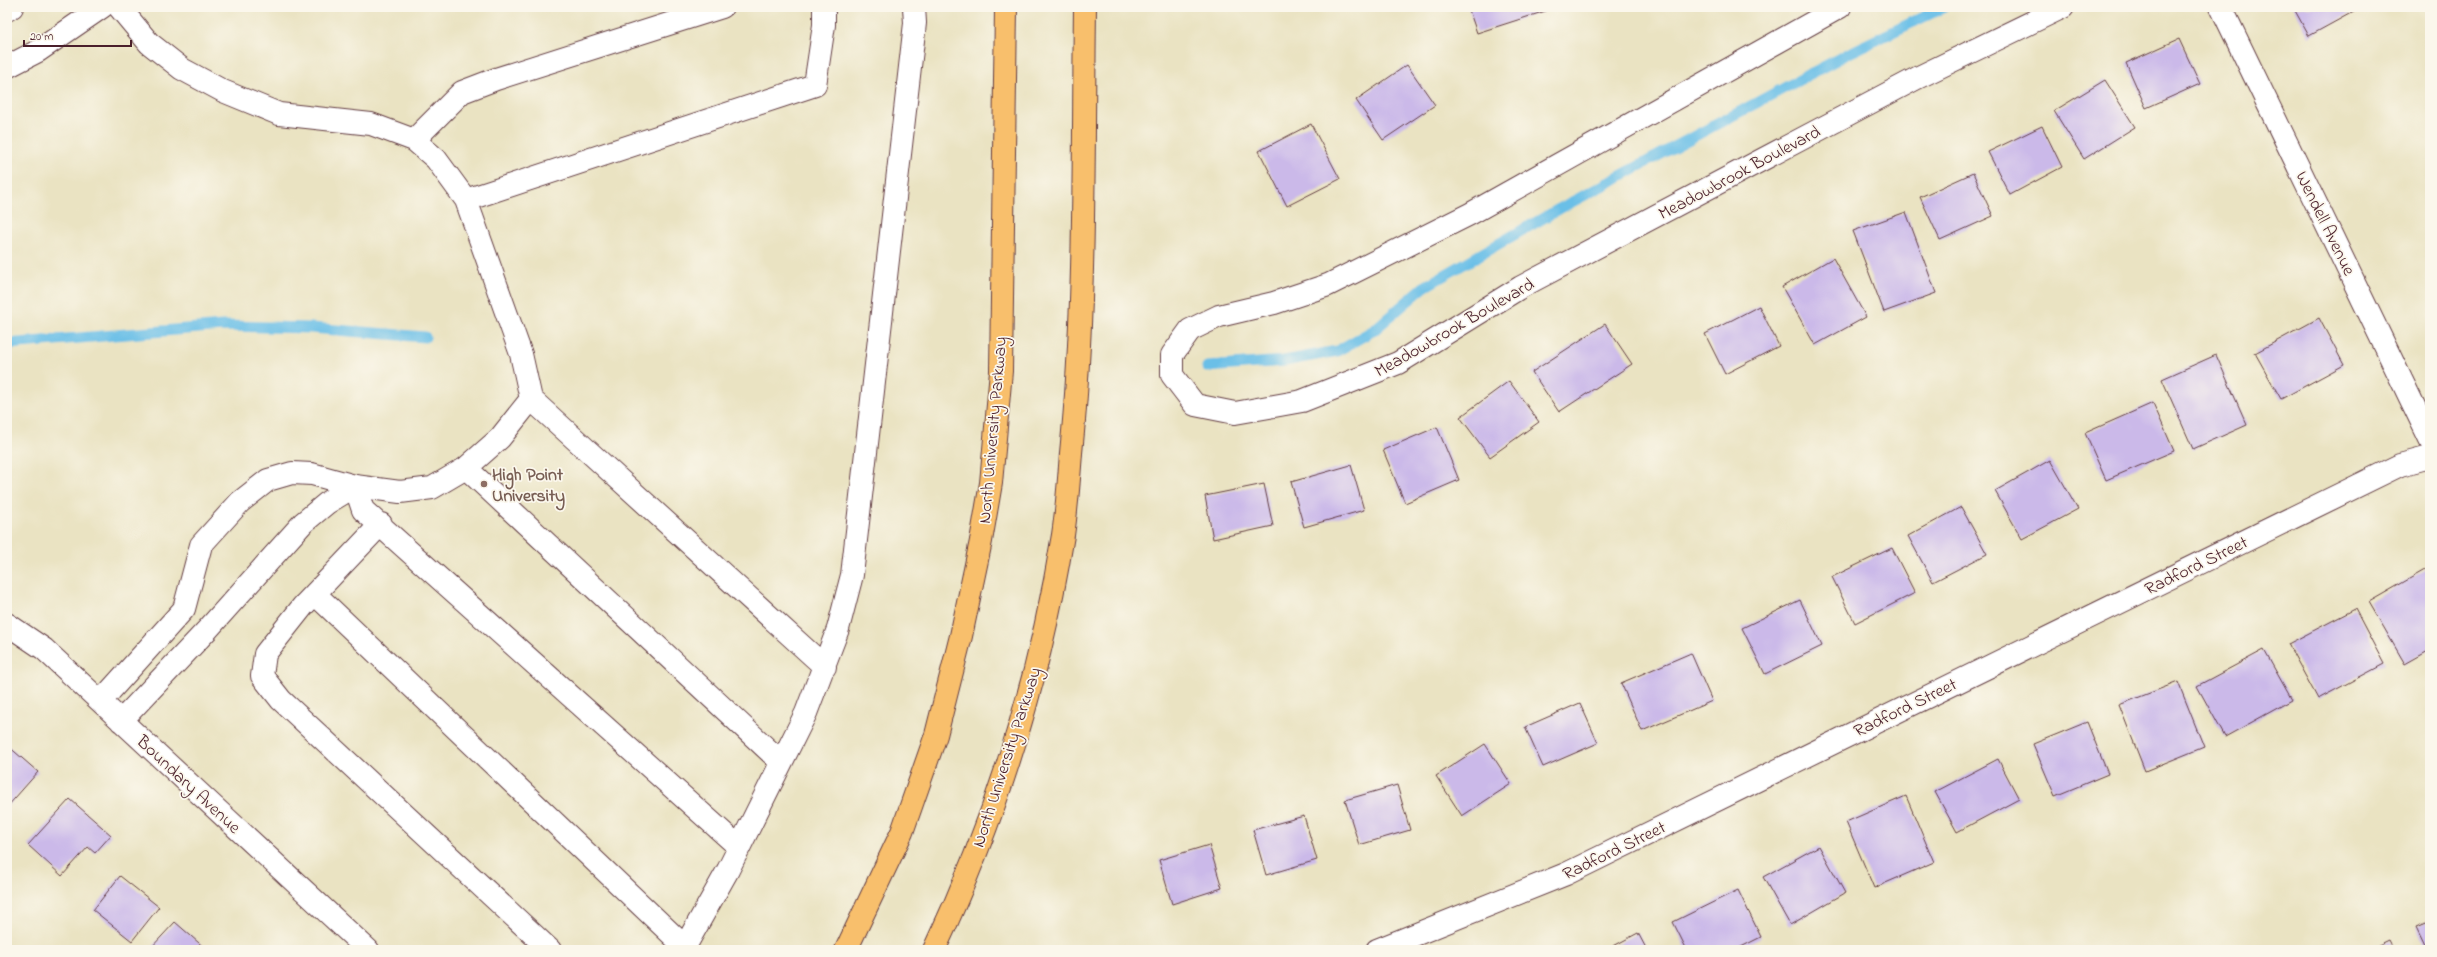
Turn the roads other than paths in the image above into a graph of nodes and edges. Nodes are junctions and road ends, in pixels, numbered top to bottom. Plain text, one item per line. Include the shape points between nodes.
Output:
1 (12, 7) edge
2 (102, 7) edge
3 (119, 7) edge
4 (722, 7) edge
5 (824, 7) edge
6 (914, 7) edge
7 (1006, 7) edge
8 (1085, 7) edge
9 (1840, 7) edge
10 (2063, 7) edge
11 (2221, 7) edge
12 (7, 10) edge
13 (678, 13) edge
14 (7, 67) edge
15 (414, 140) junction
16 (466, 200) junction
17 (531, 399) junction
18 (2430, 439) edge
19 (2430, 457) edge
20 (466, 468) junction
21 (355, 486) junction
22 (381, 524) junction
23 (315, 594) junction
24 (184, 609) junction
25 (7, 624) edge
26 (208, 629) junction
27 (825, 668) junction
28 (101, 701) junction
29 (121, 721) junction
30 (781, 762) junction
31 (739, 847) junction
32 (684, 949) edge
33 (368, 950) edge
34 (550, 950) edge
35 (846, 950) edge
36 (934, 950) edge
37 (1377, 950) edge

1 - 12 street
2 - 14 street via 38,51
3 - 15 street via 149,43 182,69 223,91 279,114 371,124
4 - 13 street
5 - 16 street via 824,25 815,85
6 - 27 street via 915,23 897,199 852,575
7 - 35 main road, North University Parkway via 1000,371 991,483 961,636 936,735 902,832
8 - 36 main road, North University Parkway via 1081,340 1063,533 1037,664 1002,780 960,896
9 - 10 street, Meadowbrook Boulevard via 1470,214 1328,285 1274,303 1219,316 1190,330 1172,355 1172,375 1195,405 1235,413 1302,401 1350,384 1398,363 1521,288 1917,78
11 - 18 street, Wendell Avenue
13 - 15 street via 462,92 438,113
15 - 16 street via 436,159
16 - 17 street via 521,354
17 - 20 street via 500,438
17 - 27 street
19 - 37 street, Radford Street via 2400,465 1566,874
20 - 21 street via 432,488 400,492
20 - 30 street
21 - 22 street via 363,510
21 - 24 street via 312,474 292,473 268,480 240,502 201,545
21 - 26 street via 327,503 303,523
22 - 23 street
22 - 31 street
23 - 32 street
23 - 34 street via 264,654 262,676 281,700
24 - 26 street
24 - 28 street
25 - 28 street, Boundary Avenue via 44,649
26 - 29 street
27 - 30 street
28 - 29 street, Boundary Avenue
29 - 33 street, Boundary Avenue
30 - 31 street
31 - 32 street

